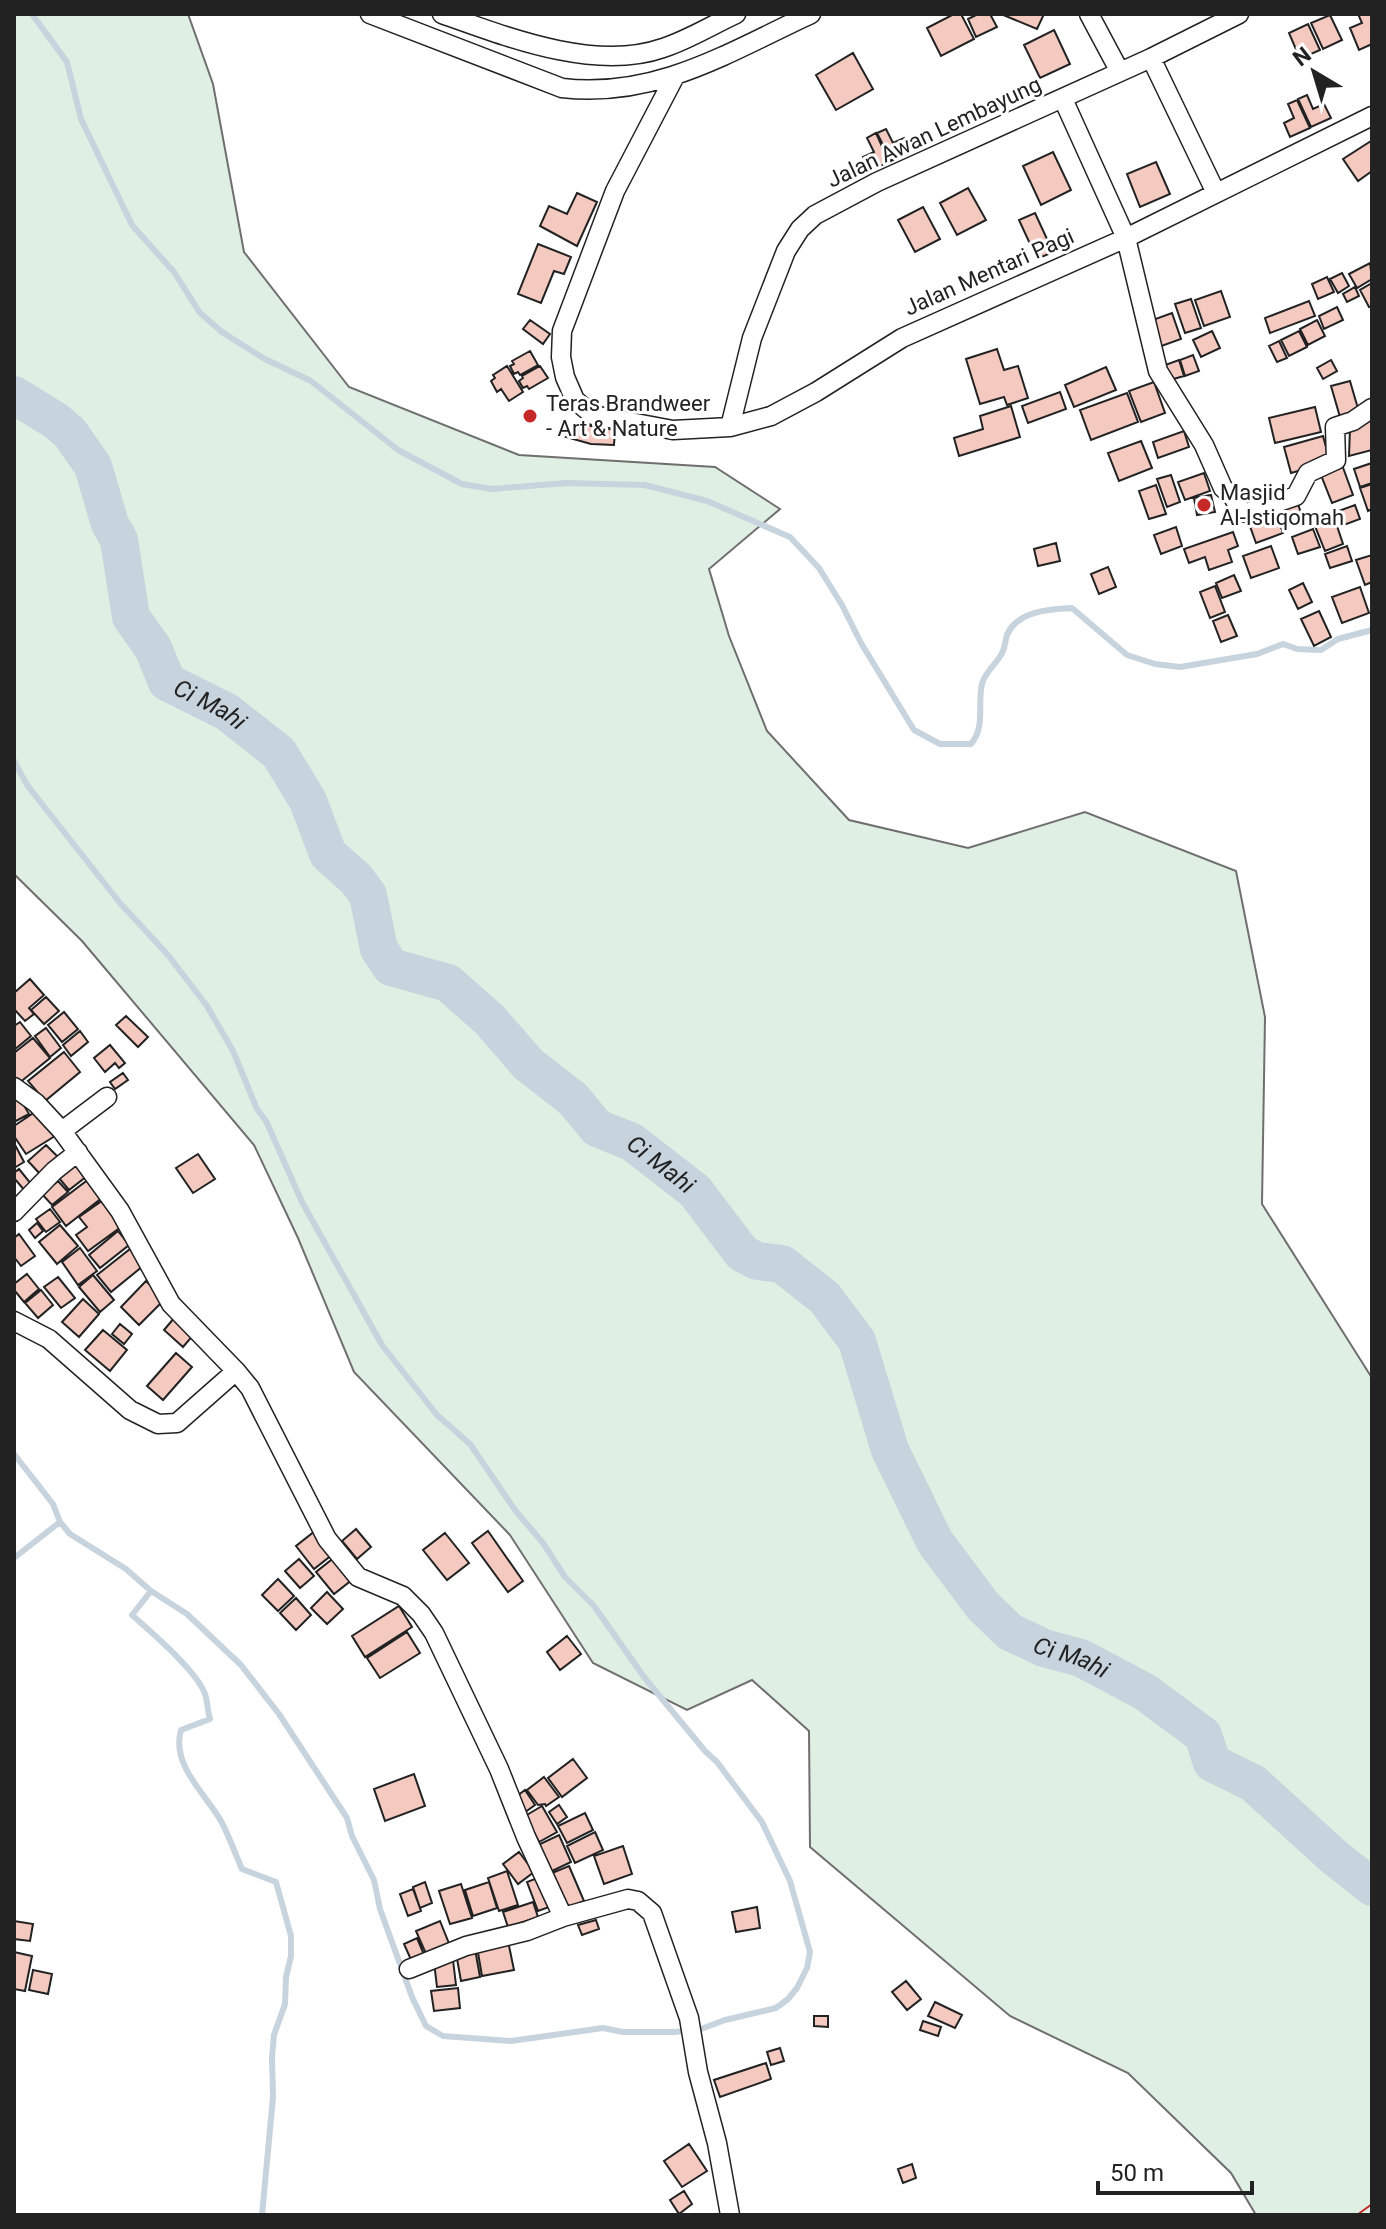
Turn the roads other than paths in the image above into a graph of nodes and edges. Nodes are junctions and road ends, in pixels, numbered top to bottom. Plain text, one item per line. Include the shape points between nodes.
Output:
1 (370, 14) edge
2 (442, 14) edge
3 (736, 14) edge
4 (811, 14) edge
5 (1089, 14) edge
6 (1239, 14) edge
7 (1151, 58) junction
8 (1120, 72) junction
9 (674, 78) junction
10 (1063, 99) junction
11 (1372, 116) edge
12 (1216, 193) junction
13 (1126, 238) junction
14 (1372, 408) edge
15 (730, 427) junction
16 (14, 1087) edge
17 (107, 1097) dead end
18 (62, 1131) junction
19 (78, 1152) junction
20 (14, 1212) edge
21 (14, 1321) edge
22 (236, 1371) junction
23 (563, 1917) junction
24 (409, 1969) dead end
25 (730, 2215) edge

1 - 9 street via 562,88 619,89
2 - 3 street via 603,57 663,49
4 - 9 street
5 - 8 street
6 - 7 street, Jalan Awan Lembayung
7 - 8 street, Jalan Awan Lembayung
7 - 12 street
8 - 10 street, Jalan Awan Lembayung
9 - 15 street, Jalan Mentari Pagi via 615,191 562,331 561,357 575,400 593,415 673,430
10 - 13 street
10 - 15 street, Jalan Awan Lembayung via 832,204 800,229 752,338
11 - 12 street, Jalan Mentari Pagi
12 - 13 street, Jalan Mentari Pagi
13 - 14 street via 1158,371 1241,511 1296,496 1308,473 1336,460 1335,427
13 - 15 street, Jalan Mentari Pagi via 902,338 771,416
16 - 18 street
17 - 18 street
18 - 19 street
19 - 20 street
19 - 22 street via 120,1211 166,1297
21 - 22 street via 49,1339 130,1410 158,1424 177,1423
22 - 23 street via 250,1388 327,1539 358,1577 403,1596 434,1633
23 - 24 street
23 - 25 street via 628,1899 652,1913 689,2018

